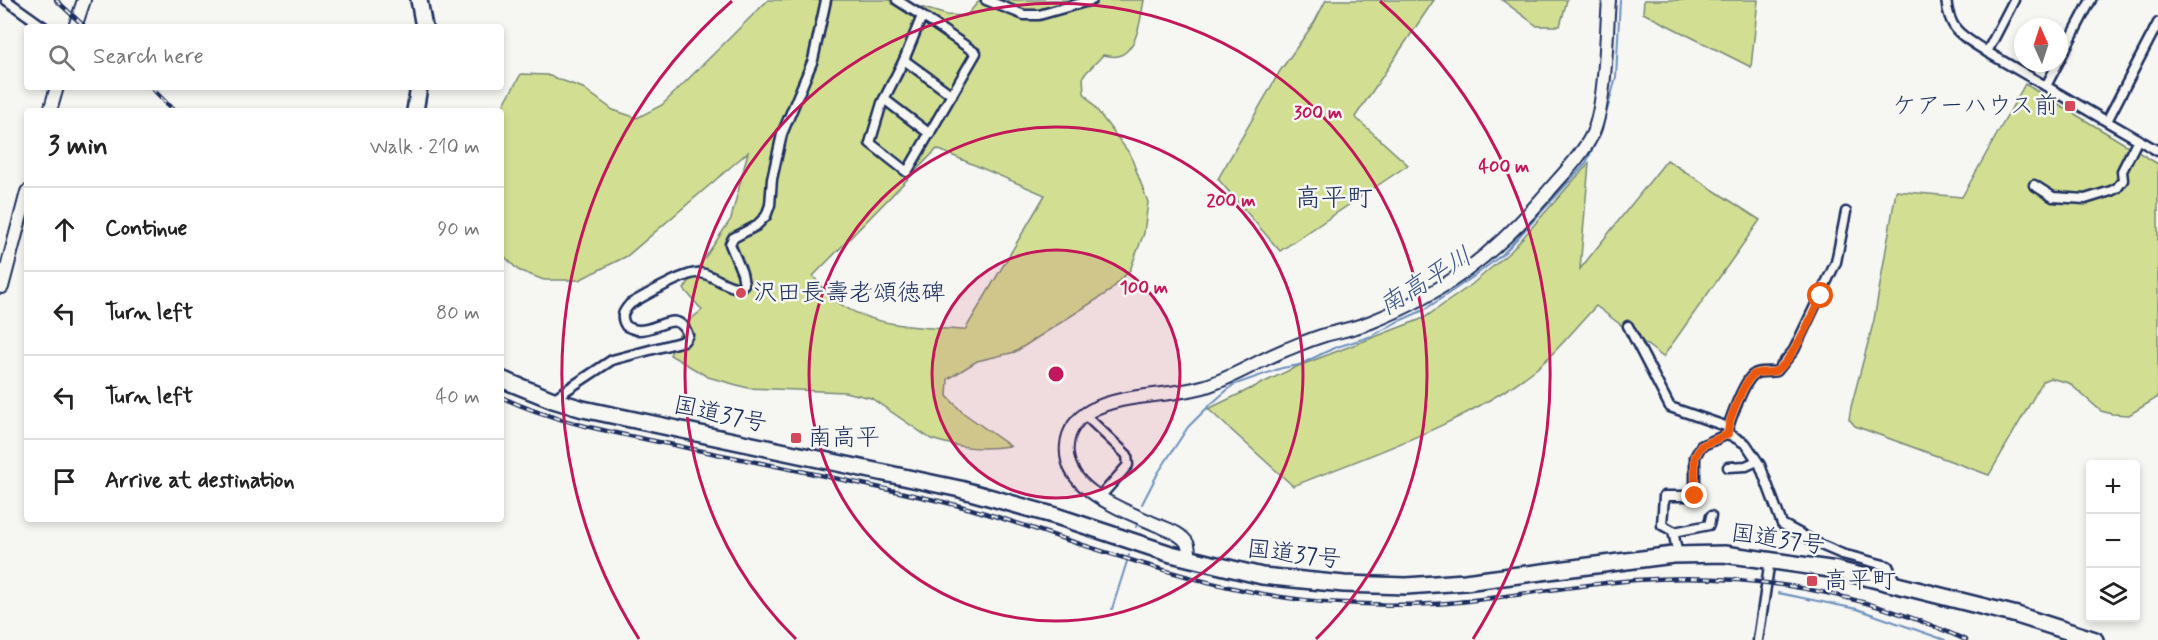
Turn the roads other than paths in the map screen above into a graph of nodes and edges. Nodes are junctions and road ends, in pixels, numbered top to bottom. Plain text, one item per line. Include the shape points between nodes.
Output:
1 (6, 0) edge
2 (84, 0) edge
3 (419, 0) edge
4 (428, 0) edge
5 (826, 0) edge
6 (897, 0) edge
7 (986, 0) edge
8 (1092, 0) edge
9 (1609, 0) edge
10 (1946, 0) edge
11 (2014, 0) edge
12 (2091, 0) edge
13 (922, 16) junction
14 (2158, 23) edge
15 (40, 24) edge
16 (76, 24) edge
17 (424, 24) edge
18 (425, 24) edge
19 (2068, 45) edge
20 (1987, 52) junction
21 (904, 60) junction
22 (2054, 72) edge
23 (2046, 86) junction
24 (56, 90) edge
25 (418, 90) edge
26 (952, 95) junction
27 (884, 99) junction
28 (51, 108) edge
29 (416, 108) edge
30 (2107, 121) junction
31 (930, 134) junction
32 (2138, 140) junction
33 (2158, 151) edge
34 (2034, 185) dead end
35 (24, 203) edge
36 (1846, 212) dead end
37 (2, 287) dead end
38 (1628, 326) dead end
39 (504, 380) edge
40 (553, 399) junction
41 (1084, 414) junction
42 (1728, 430) junction
43 (1757, 461) junction
44 (1728, 466) dead end
45 (1100, 497) junction
46 (1712, 516) dead end
47 (1674, 532) junction
48 (1678, 555) junction
49 (1190, 559) junction
50 (1770, 560) junction
51 (1896, 584) junction
52 (1758, 640) edge
53 (2096, 640) edge

1 - 15 street
2 - 16 street
3 - 17 highway
4 - 18 highway
5 - 40 street via 813,60 782,134 771,205 756,226 733,238 730,244 744,284 730,288 708,275 693,272 630,304 623,312 626,326 639,330 678,322 688,335 684,341 612,360
6 - 13 street
7 - 8 street via 1024,15 1039,15
9 - 41 street via 1602,87 1592,136 1526,218 1484,258 1402,309 1285,350 1207,386 1119,401
10 - 20 street via 1952,26
11 - 20 street
12 - 19 street
13 - 21 street
13 - 26 street via 976,53
14 - 30 street
20 - 23 street
21 - 26 street
21 - 27 street
22 - 23 street
23 - 30 street
24 - 28 street
25 - 29 highway
26 - 31 street
27 - 31 street
27 - 31 street via 870,142 907,172
30 - 32 street
32 - 33 street
32 - 34 street via 2122,171 2123,180 2111,191 2085,199 2053,197
35 - 37 street
36 - 42 street via 1836,262 1794,350 1777,371 1751,376
38 - 42 street via 1670,407
39 - 40 highway, 国道37号
40 - 49 highway, 国道37号 via 978,493
41 - 45 street via 1070,432 1068,463 1080,483
41 - 45 street via 1127,455 1128,465
42 - 43 street via 1746,444
42 - 47 street via 1701,446 1695,457 1695,496 1664,496 1662,525
43 - 44 street via 1746,466
43 - 51 street via 1782,524 1842,554 1888,566
45 - 49 street via 1178,534 1188,544
46 - 47 street via 1709,525
47 - 48 street
48 - 49 highway, 国道37号 via 1406,586 1262,576
48 - 50 highway, 国道37号 via 1724,554
50 - 51 highway, 国道37号
50 - 52 street
51 - 53 highway, 国道37号

